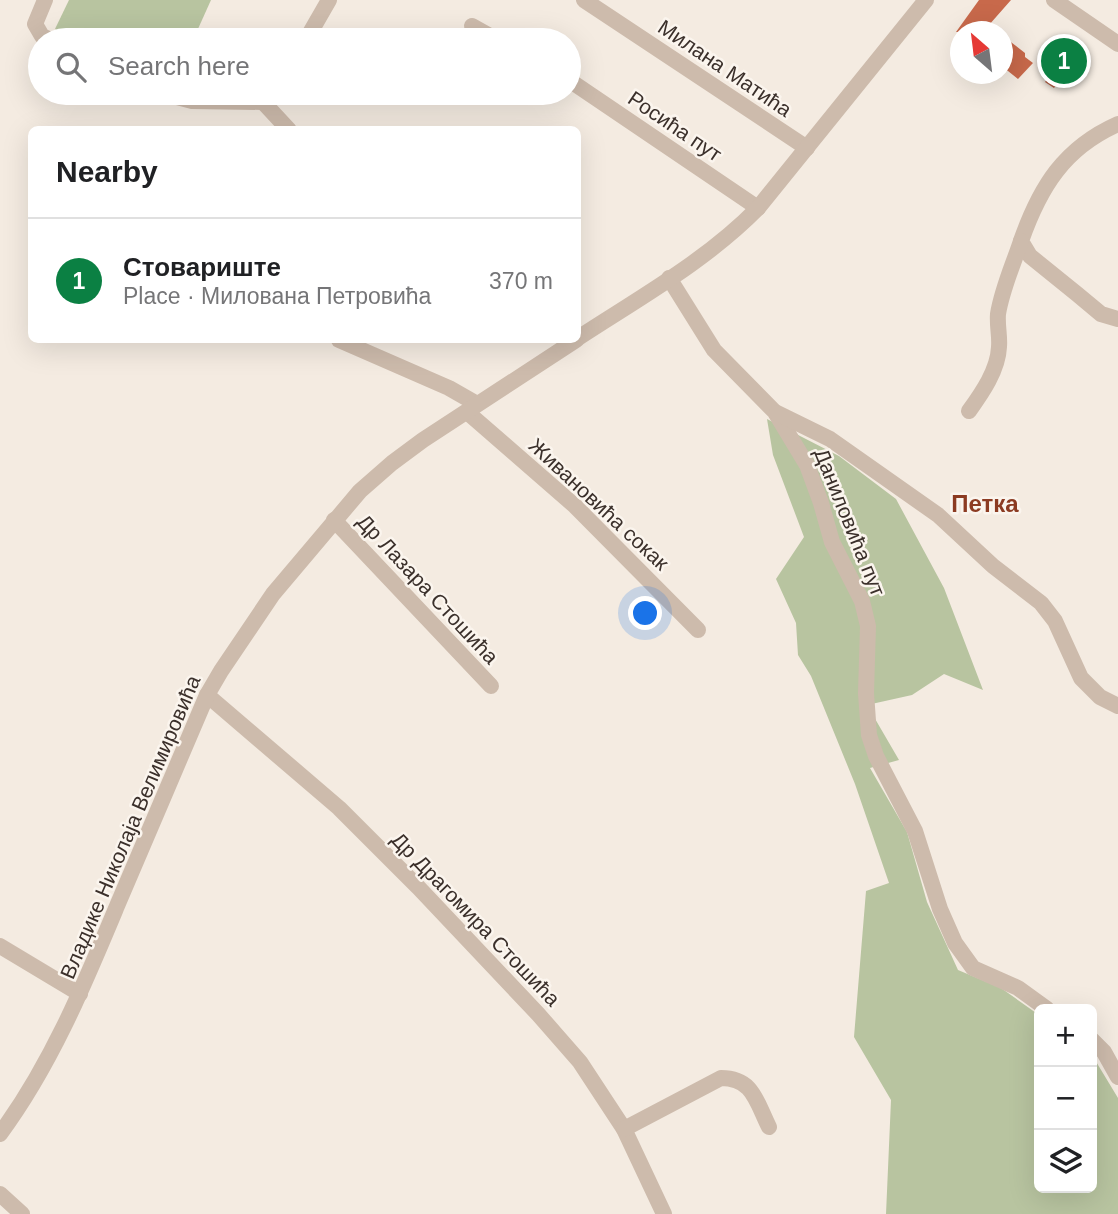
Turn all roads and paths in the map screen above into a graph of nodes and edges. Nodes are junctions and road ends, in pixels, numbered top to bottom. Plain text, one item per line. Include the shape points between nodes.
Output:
1 (45, 0) edge
2 (329, 0) edge
3 (584, 0) edge
4 (926, 0) edge
5 (1054, 0) edge
6 (472, 26) dead end
7 (37, 28) edge
8 (313, 28) edge
9 (476, 28) edge
10 (1118, 44) edge
11 (581, 88) edge
12 (275, 105) edge
13 (1118, 124) edge
14 (287, 126) edge
15 (807, 148) junction
16 (758, 208) junction
17 (1021, 241) junction
18 (669, 278) junction
19 (1118, 319) edge
20 (581, 336) edge
21 (346, 343) edge
22 (571, 343) edge
23 (472, 408) junction
24 (969, 411) dead end
25 (775, 412) junction
26 (334, 520) junction
27 (698, 630) dead end
28 (491, 686) dead end
29 (207, 695) junction
30 (1118, 706) edge
31 (0, 946) edge
32 (80, 994) junction
33 (1040, 1004) edge
34 (1097, 1045) edge
35 (1118, 1077) edge
36 (769, 1127) dead end
37 (624, 1129) junction
38 (0, 1134) edge
39 (0, 1194) edge
40 (22, 1214) edge
41 (664, 1214) edge

1 - 7 street
2 - 8 street
3 - 15 street, Милана Матића
4 - 15 street, Владике Николаја Велимировића
5 - 10 street
6 - 9 street
11 - 16 street, Росића пут
12 - 14 street
13 - 17 street via 1084,145 1054,172
15 - 16 street, Владике Николаја Велимировића
16 - 18 street, Владике Николаја Велимировића via 715,247
17 - 19 street via 1030,256 1077,295 1101,314
17 - 24 street via 999,309 997,360
18 - 20 street, Владике Николаја Велимировића
18 - 25 street, Даниловића пут via 714,350
21 - 23 street, Живановића сокак via 449,388
22 - 23 street, Владике Николаја Велимировића
23 - 26 street, Владике Николаја Велимировића via 392,463
23 - 27 street, Живановића сокак
25 - 30 street via 830,439 938,515 1041,603 1055,621 1081,678 1100,697
25 - 33 street, Даниловића пут via 807,465 832,542 862,601 868,626 869,735 915,831 955,943 973,968 1010,984
26 - 28 street, Др Лазара Стошића
26 - 29 street, Владике Николаја Велимировића via 273,594
29 - 32 street, Владике Николаја Велимировића
29 - 37 street, Др Драгомира Стошића via 339,808 418,887 580,1062
31 - 32 street
32 - 38 street, Владике Николаја Велимировића via 50,1055
34 - 35 street
36 - 37 street via 746,1083 721,1078
37 - 41 street, Др Драгомира Стошића
39 - 40 street

